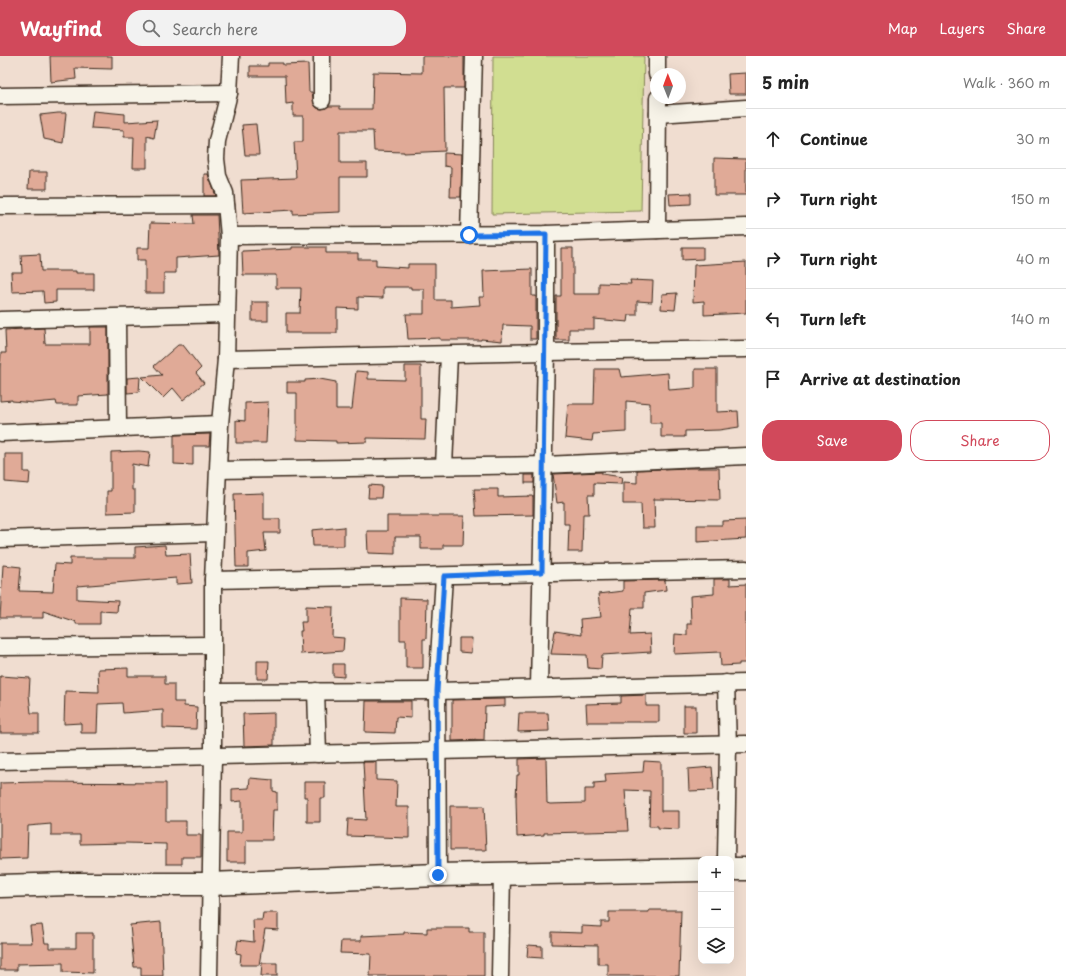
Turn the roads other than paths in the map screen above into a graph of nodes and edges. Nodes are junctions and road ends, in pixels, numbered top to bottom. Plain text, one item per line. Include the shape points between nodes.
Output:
1 (231, 56) edge
2 (322, 56) edge
3 (474, 56) edge
4 (657, 56) edge
5 (657, 68) edge
6 (229, 93) junction
7 (0, 96) edge
8 (322, 100) dead end
9 (658, 106) edge
10 (746, 108) edge
11 (226, 205) junction
12 (0, 206) edge
13 (746, 227) edge
14 (657, 230) junction
15 (546, 234) junction
16 (469, 235) junction
17 (229, 236) junction
18 (227, 314) junction
19 (117, 318) junction
20 (0, 320) edge
21 (746, 349) edge
22 (546, 352) junction
23 (449, 355) junction
24 (226, 359) junction
25 (220, 424) junction
26 (118, 428) junction
27 (0, 432) edge
28 (746, 456) edge
29 (544, 465) junction
30 (444, 466) junction
31 (219, 470) junction
32 (215, 533) junction
33 (0, 540) edge
34 (746, 569) edge
35 (542, 572) junction
36 (444, 576) junction
37 (213, 580) junction
38 (212, 645) junction
39 (0, 647) edge
40 (726, 683) junction
41 (746, 683) edge
42 (539, 687) junction
43 (316, 691) junction
44 (437, 691) junction
45 (213, 692) junction
46 (746, 744) edge
47 (728, 745) junction
48 (438, 752) junction
49 (318, 754) junction
50 (213, 755) junction
51 (0, 761) edge
52 (726, 856) edge
53 (734, 869) edge
54 (746, 869) edge
55 (698, 870) edge
56 (502, 874) junction
57 (438, 875) junction
58 (210, 884) junction
59 (0, 886) edge
60 (209, 976) edge
61 (500, 976) edge

1 - 6 street
2 - 8 street
3 - 16 street
4 - 5 street
6 - 7 street
6 - 11 street via 217,141 216,159
9 - 10 street
9 - 14 street
11 - 12 street
11 - 17 street
13 - 14 street
14 - 15 street
15 - 16 street
15 - 22 street
16 - 17 street
17 - 18 street
18 - 19 street
18 - 24 street
19 - 20 street
19 - 26 street
21 - 22 street
22 - 23 street
22 - 29 street
23 - 24 street
23 - 30 street
24 - 25 street
25 - 26 street
25 - 31 street
26 - 27 street
28 - 29 street
29 - 30 street
29 - 35 street
30 - 31 street
31 - 32 street
32 - 33 street
32 - 37 street
34 - 35 street
35 - 36 street
35 - 42 street
36 - 37 street
36 - 44 street
37 - 38 street
38 - 39 street
38 - 45 street
40 - 41 street
40 - 42 street
40 - 47 street
42 - 44 street
43 - 44 street
43 - 45 street
43 - 49 street
44 - 48 street
45 - 50 street
46 - 47 street
47 - 48 street
47 - 52 street
48 - 49 street
48 - 57 street
49 - 50 street
50 - 51 street
50 - 58 street
53 - 54 street
55 - 56 street
56 - 57 street
56 - 61 street
57 - 58 street
58 - 59 street
58 - 60 street

